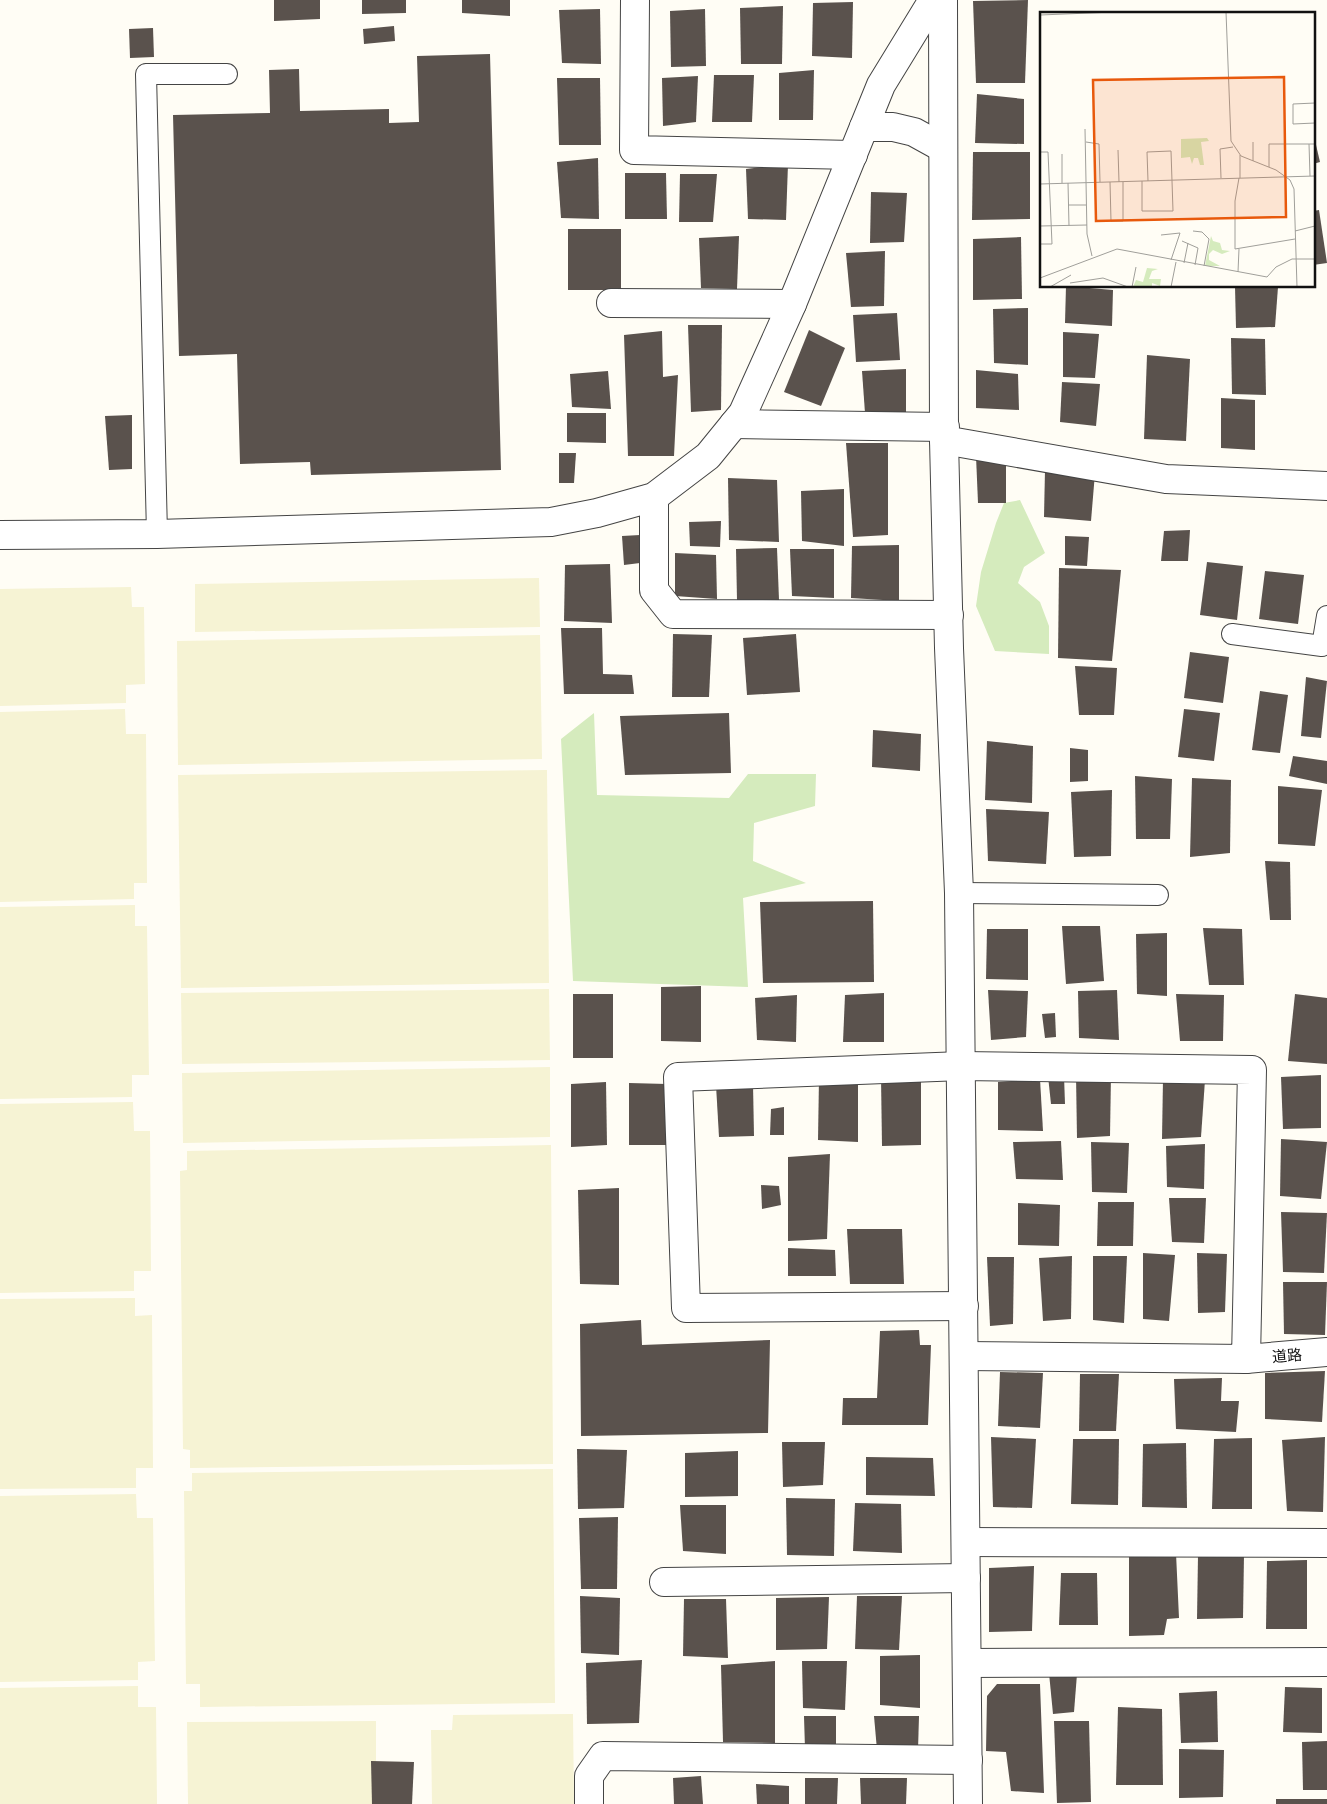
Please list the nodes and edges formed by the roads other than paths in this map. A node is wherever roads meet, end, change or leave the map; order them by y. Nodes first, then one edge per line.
1 (635, 0) edge
2 (933, 0) edge
3 (942, 0) edge
4 (227, 74) dead end
5 (864, 127) junction
6 (943, 148) junction
7 (853, 155) junction
8 (611, 303) dead end
9 (792, 304) junction
10 (734, 424) junction
11 (944, 433) junction
12 (1327, 486) edge
13 (654, 496) junction
14 (157, 534) junction
15 (0, 535) edge
16 (949, 615) junction
17 (1327, 616) edge
18 (1232, 634) dead end
19 (959, 893) junction
20 (1158, 895) dead end
21 (962, 1066) junction
22 (964, 1306) junction
23 (1327, 1352) edge
24 (964, 1356) junction
25 (1246, 1359) junction
26 (966, 1542) junction
27 (1327, 1543) edge
28 (966, 1578) junction
29 (664, 1582) dead end
30 (1327, 1662) edge
31 (967, 1663) junction
32 (968, 1760) junction
33 (589, 1804) edge
34 (968, 1804) edge

1 - 7 street
2 - 5 street
3 - 6 street
4 - 14 lane
5 - 6 street
5 - 7 street
6 - 11 street
7 - 9 street
8 - 9 street
9 - 10 street
10 - 11 street
10 - 13 street
11 - 12 street
11 - 16 street
13 - 14 street
13 - 16 street
14 - 15 street
16 - 19 street
17 - 18 lane
19 - 20 lane
19 - 21 street
21 - 22 street
21 - 22 street
21 - 25 street
22 - 24 street
23 - 25 street, 道路
24 - 25 street, 道路
24 - 26 street
26 - 27 street
26 - 28 street
28 - 29 street
28 - 31 street
30 - 31 street
31 - 32 street
32 - 33 street
32 - 34 street

